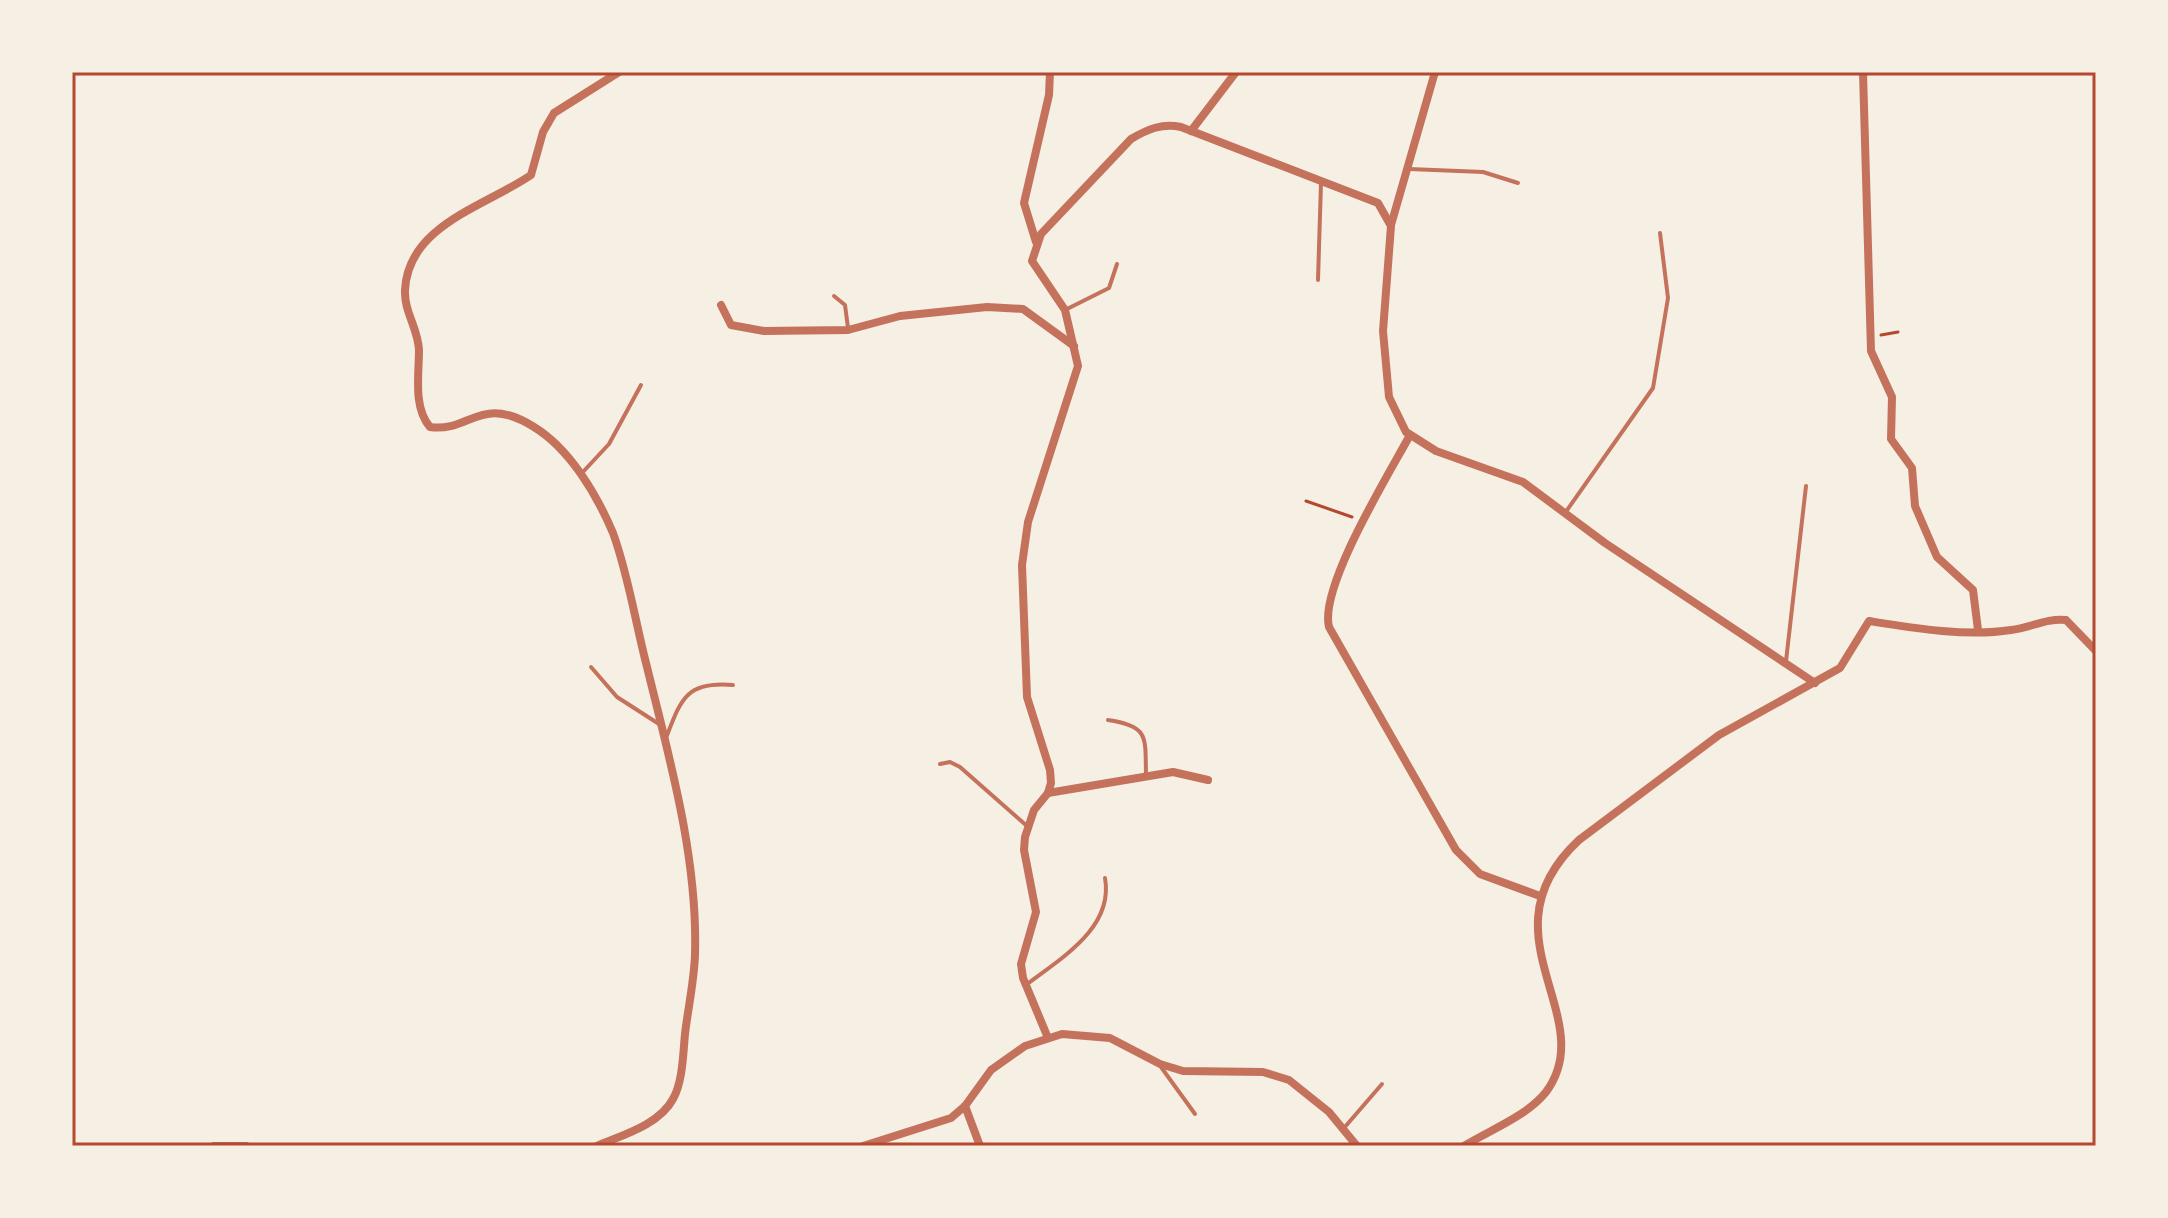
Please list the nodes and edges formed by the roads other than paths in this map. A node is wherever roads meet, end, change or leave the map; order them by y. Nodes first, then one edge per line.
1 (619, 72) edge
2 (1050, 72) edge
3 (1236, 72) edge
4 (1435, 72) edge
5 (1863, 72) edge
6 (1191, 131) junction
7 (1407, 169) junction
8 (1321, 179) junction
9 (1518, 183) dead end
10 (1391, 226) junction
11 (1660, 233) dead end
12 (1036, 242) junction
13 (1117, 264) dead end
14 (1318, 280) dead end
15 (834, 296) dead end
16 (721, 305) dead end
17 (1065, 310) junction
18 (848, 330) junction
19 (1075, 347) junction
20 (641, 385) dead end
21 (1410, 435) junction
22 (580, 474) junction
23 (1806, 486) dead end
24 (1565, 513) junction
25 (1978, 630) junction
26 (2096, 651) edge
27 (1786, 661) junction
28 (591, 667) dead end
29 (1815, 683) junction
30 (733, 685) dead end
31 (1108, 720) dead end
32 (661, 725) junction
33 (665, 739) junction
34 (940, 764) dead end
35 (1146, 775) junction
36 (1208, 780) dead end
37 (1048, 793) junction
38 (1027, 826) junction
39 (1105, 878) dead end
40 (1540, 896) junction
41 (1026, 985) junction
42 (1048, 1038) junction
43 (1160, 1064) junction
44 (1382, 1084) dead end
45 (965, 1106) junction
46 (1195, 1114) dead end
47 (1343, 1129) junction
48 (214, 1146) edge
49 (246, 1146) edge
50 (597, 1146) edge
51 (863, 1146) edge
52 (980, 1146) edge
53 (1357, 1146) edge
54 (1464, 1146) edge

1 - 22 street
2 - 12 street
3 - 6 street
4 - 7 street
5 - 25 street
6 - 8 street
6 - 12 street
7 - 9 lane
7 - 10 street
8 - 10 street
8 - 14 lane
10 - 21 street
11 - 24 lane
12 - 17 street
13 - 17 lane
15 - 18 lane
16 - 18 street
17 - 19 street
18 - 19 street
19 - 37 street
20 - 22 lane
21 - 24 street
21 - 40 street
22 - 32 street
23 - 27 lane
24 - 27 street
25 - 26 street
25 - 29 street
27 - 29 street
28 - 32 lane
29 - 40 street
30 - 33 lane
31 - 35 lane
32 - 33 street
33 - 50 street
34 - 38 lane
35 - 36 street
35 - 37 street
37 - 38 street
38 - 41 street
39 - 41 lane
40 - 54 street
41 - 42 street
42 - 43 street
42 - 45 street
43 - 46 lane
43 - 47 street
44 - 47 lane
45 - 51 street
45 - 52 street
47 - 53 street
48 - 49 street

